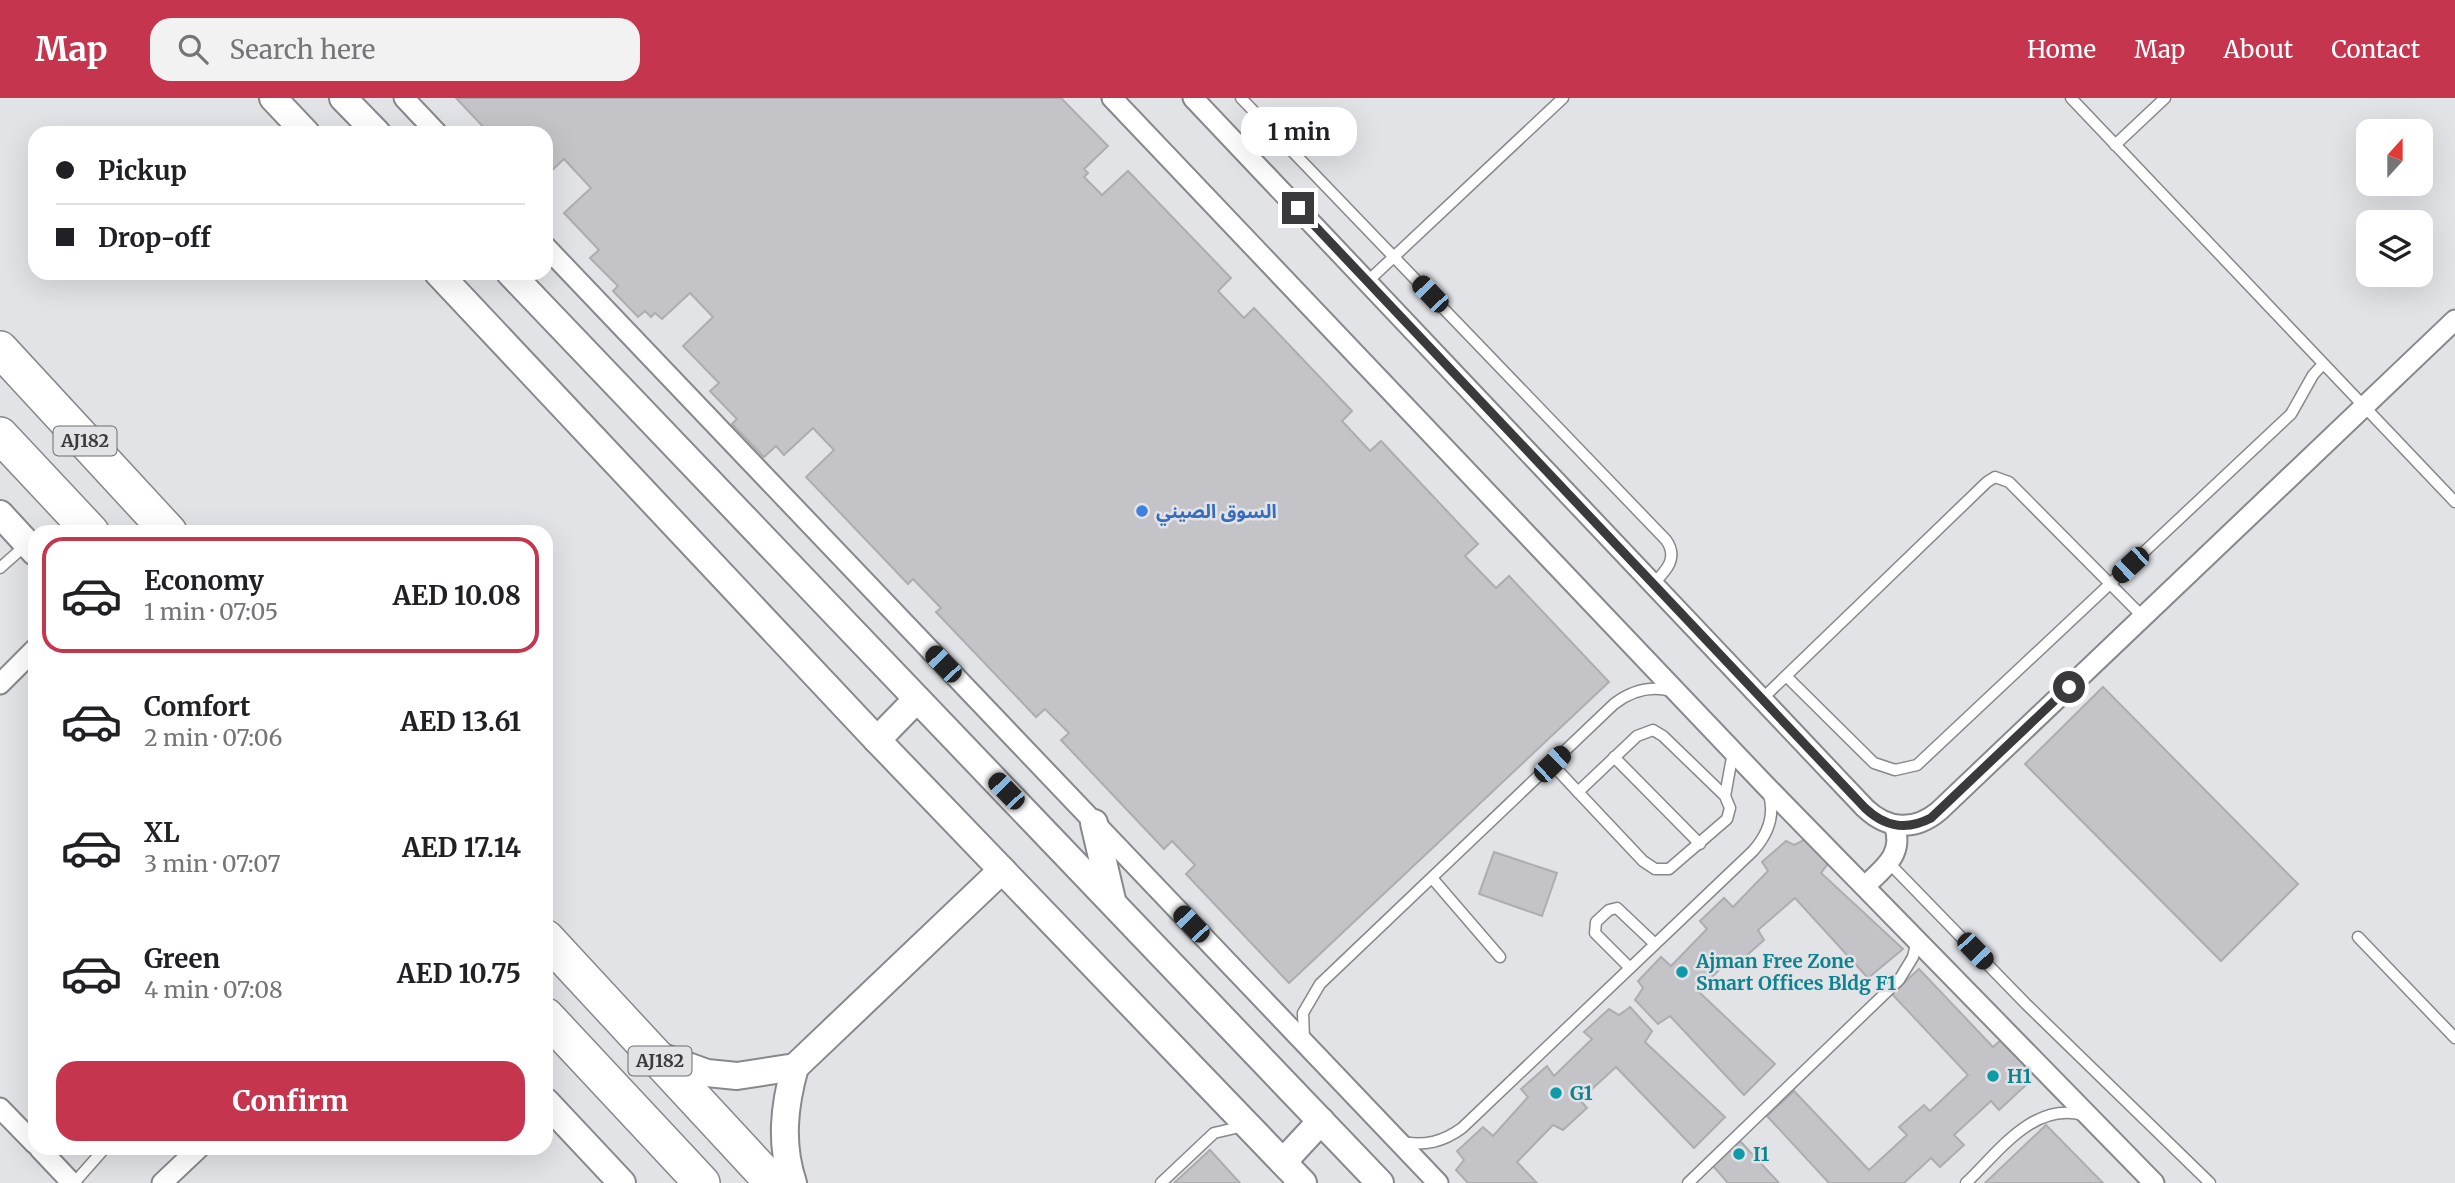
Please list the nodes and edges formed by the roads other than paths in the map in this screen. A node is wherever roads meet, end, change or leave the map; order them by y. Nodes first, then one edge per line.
1 (273, 98) edge
2 (343, 98) edge
3 (404, 98) edge
4 (1112, 98) edge
5 (1194, 98) edge
6 (1241, 98) edge
7 (1563, 98) edge
8 (2071, 98) edge
9 (2165, 98) edge
10 (299, 126) edge
11 (370, 126) edge
12 (430, 126) edge
13 (2115, 145) junction
14 (553, 254) edge
15 (1394, 257) junction
16 (445, 280) edge
17 (517, 280) edge
18 (1367, 282) junction
19 (2455, 320) edge
20 (0, 349) edge
21 (2323, 364) junction
22 (2364, 408) junction
23 (0, 435) edge
24 (2455, 502) edge
25 (0, 514) edge
26 (84, 525) edge
27 (163, 525) edge
28 (28, 544) edge
29 (28, 549) edge
30 (0, 568) edge
31 (1653, 584) junction
32 (2110, 584) junction
33 (2143, 617) junction
34 (28, 656) edge
35 (1786, 676) junction
36 (0, 684) edge
37 (1677, 692) junction
38 (917, 699) junction
39 (1762, 699) junction
40 (877, 740) junction
41 (1734, 752) junction
42 (1614, 757) junction
43 (1552, 764) junction
44 (1765, 785) junction
45 (1578, 792) junction
46 (1726, 796) junction
47 (1094, 823) junction
48 (1895, 825) junction
49 (1700, 844) junction
50 (1889, 863) junction
51 (1002, 870) junction
52 (1432, 878) junction
53 (1865, 886) junction
54 (1112, 902) junction
55 (2358, 937) dead end
56 (1917, 940) junction
57 (1655, 944) junction
58 (553, 946) edge
59 (1500, 957) dead end
60 (1630, 968) junction
61 (553, 1023) edge
62 (2455, 1038) edge
63 (1306, 1045) junction
64 (652, 1052) junction
65 (795, 1067) junction
66 (0, 1108) edge
67 (553, 1110) edge
68 (2092, 1118) junction
69 (1321, 1121) junction
70 (1248, 1126) junction
71 (28, 1137) edge
72 (1400, 1142) junction
73 (46, 1155) edge
74 (99, 1155) edge
75 (192, 1155) edge
76 (1283, 1162) junction
77 (619, 1181) edge
78 (73, 1183) edge
79 (162, 1183) edge
80 (702, 1183) edge
81 (773, 1183) edge
82 (793, 1183) edge
83 (1161, 1183) edge
84 (1303, 1183) edge
85 (1380, 1183) edge
86 (1438, 1183) edge
87 (1688, 1183) edge
88 (1966, 1183) edge
89 (2154, 1183) edge
90 (2210, 1183) edge

1 - 10 street
2 - 11 street
3 - 12 street
4 - 37 street
5 - 18 street
6 - 15 lane
7 - 15 lane
8 - 13 lane
9 - 13 lane
13 - 21 lane
14 - 47 street
15 - 18 lane
15 - 31 lane
16 - 40 street
17 - 38 street
18 - 31 street
19 - 22 street
20 - 27 highway, AJ182
21 - 22 lane
21 - 32 lane
22 - 24 lane
22 - 33 street
23 - 26 highway, AJ182
25 - 28 street
29 - 30 lane
31 - 39 street
32 - 33 lane
32 - 35 lane
32 - 35 lane
33 - 48 street
34 - 36 street
35 - 39 lane
37 - 41 street
37 - 43 lane
38 - 40 street
38 - 54 street
39 - 48 street
40 - 51 street
41 - 44 street
41 - 46 lane
42 - 45 lane
42 - 46 lane
42 - 49 lane
43 - 45 lane
43 - 52 lane
44 - 53 street
44 - 57 lane
45 - 49 lane
46 - 49 lane
47 - 54 street
47 - 63 street
48 - 50 street
50 - 53 street
50 - 90 lane
51 - 65 street
51 - 70 street
52 - 59 lane
52 - 63 lane
53 - 56 street
54 - 69 street
55 - 62 lane
56 - 68 street
56 - 87 lane
57 - 60 lane
57 - 60 lane
58 - 64 highway, AJ182
60 - 72 lane
61 - 80 highway, AJ182
63 - 72 street
64 - 65 street
64 - 81 highway, AJ182
65 - 82 street
66 - 71 street
67 - 77 street
68 - 88 lane
68 - 89 street
69 - 76 street
69 - 85 street
70 - 76 street
70 - 83 lane
72 - 86 street
73 - 78 street
74 - 78 lane
75 - 79 street
76 - 84 street

